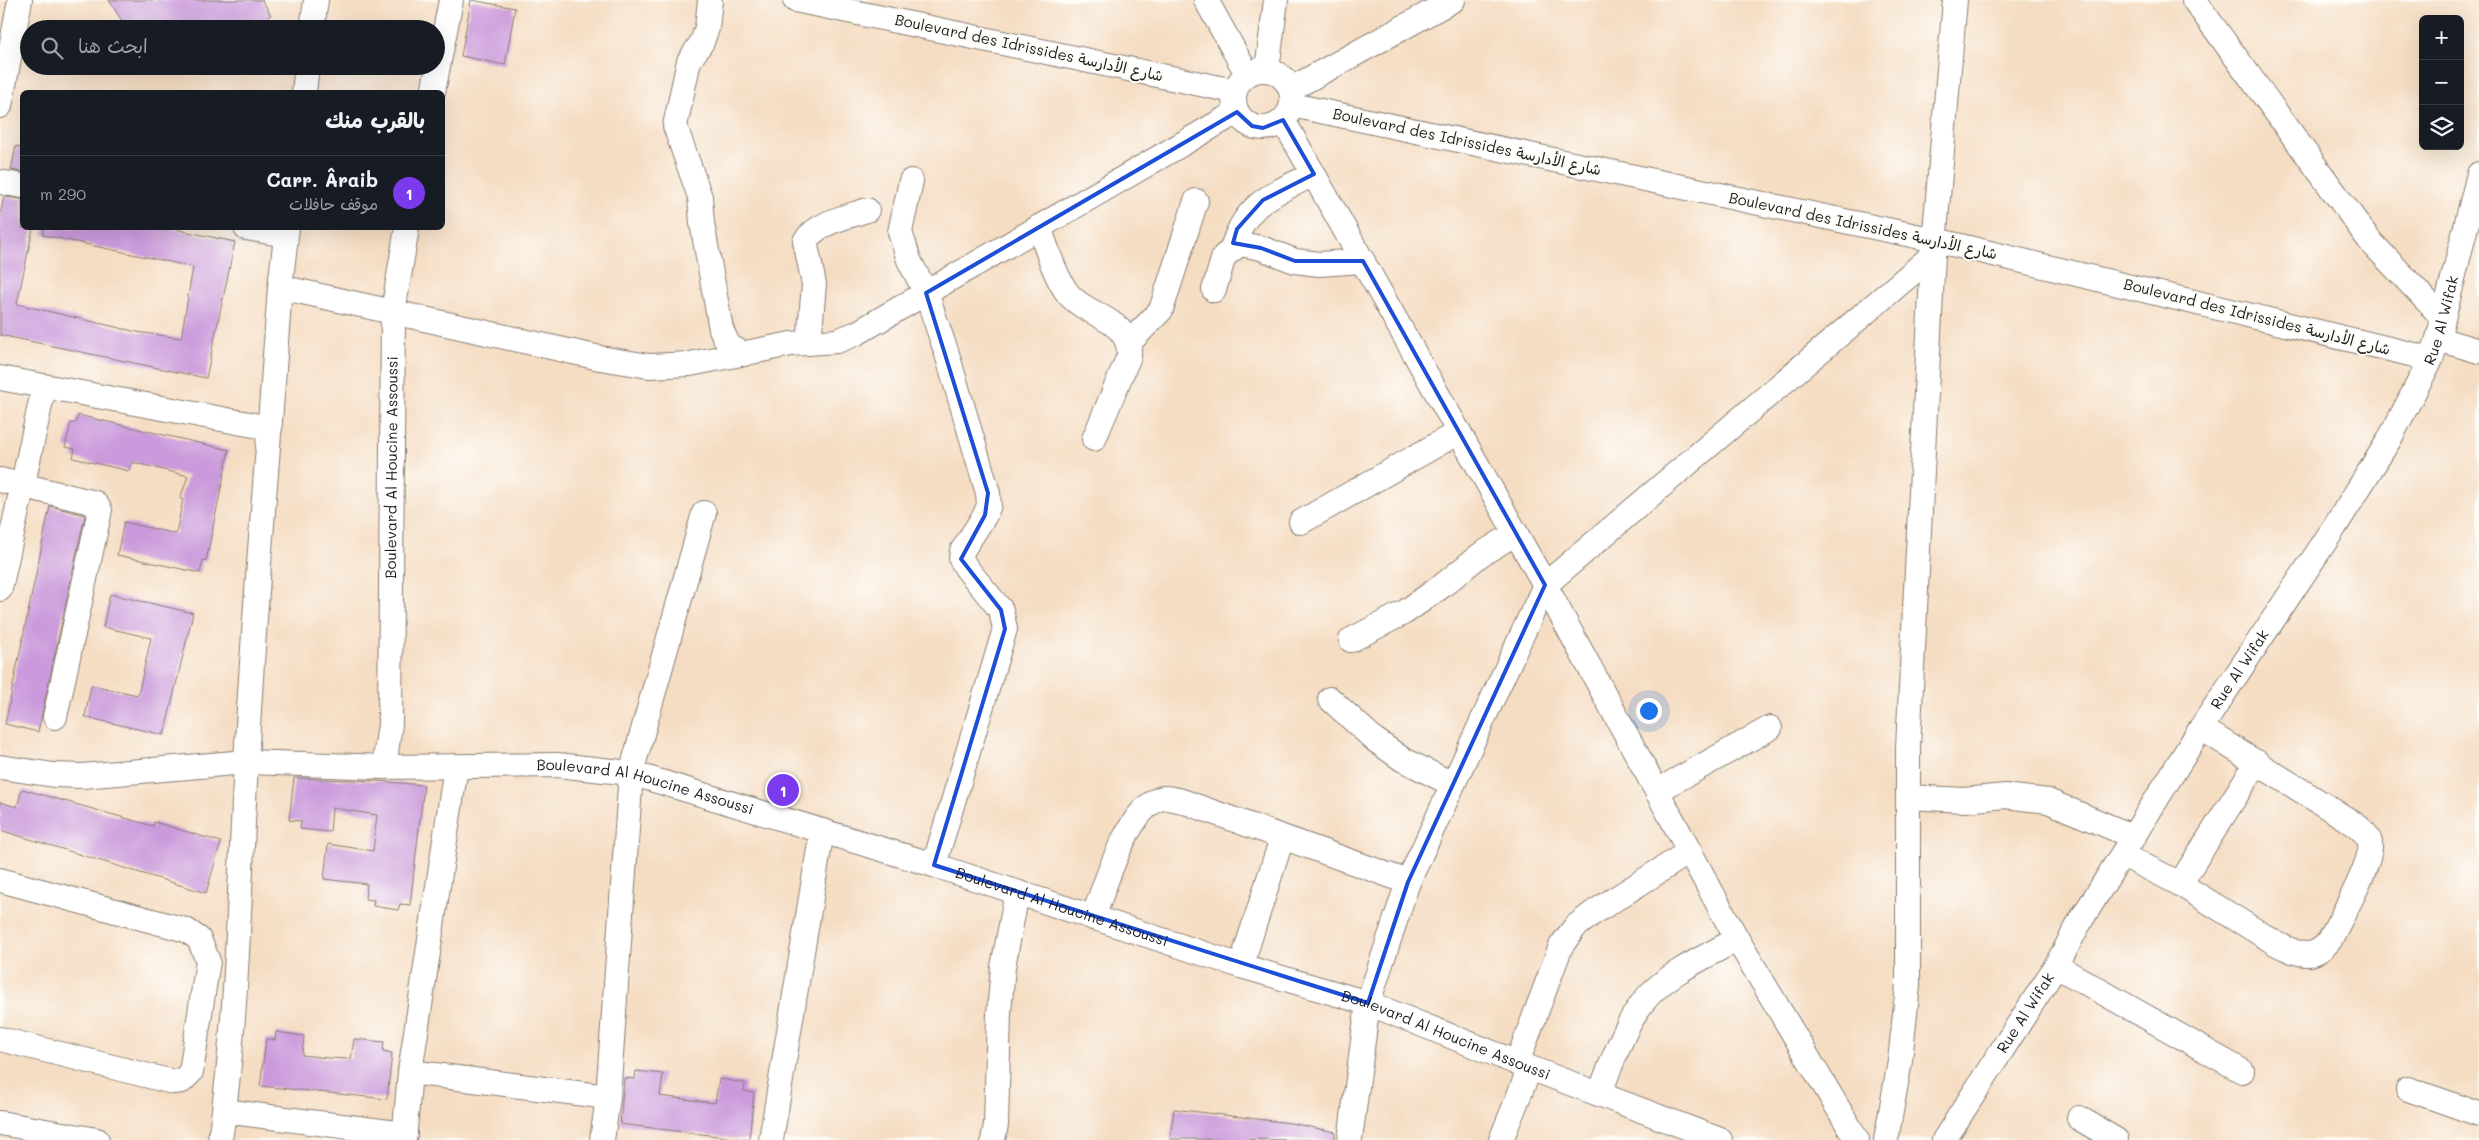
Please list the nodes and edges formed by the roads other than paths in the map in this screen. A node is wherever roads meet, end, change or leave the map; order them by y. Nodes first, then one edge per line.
1 (20, 0) edge
2 (316, 0) edge
3 (451, 0) edge
4 (710, 0) edge
5 (795, 0) edge
6 (1206, 0) edge
7 (1276, 0) edge
8 (1453, 0) edge
9 (1955, 0) edge
10 (2194, 0) edge
11 (313, 20) edge
12 (8, 23) edge
13 (445, 31) edge
14 (306, 75) edge
15 (436, 75) edge
16 (1246, 87) junction
17 (304, 90) edge
18 (433, 90) edge
19 (1288, 105) junction
20 (0, 106) edge
21 (1314, 174) junction
22 (2479, 174) edge
23 (0, 182) edge
24 (912, 182) dead end
25 (20, 186) edge
26 (1196, 201) dead end
27 (867, 210) dead end
28 (1039, 227) junction
29 (273, 230) edge
30 (407, 230) edge
31 (286, 231) edge
32 (1934, 247) junction
33 (1232, 249) junction
34 (1363, 261) junction
35 (280, 287) junction
36 (1214, 290) dead end
37 (926, 293) junction
38 (393, 312) junction
39 (2437, 338) junction
40 (809, 343) junction
41 (1129, 343) junction
42 (2479, 351) edge
43 (744, 354) junction
44 (0, 378) edge
45 (44, 387) junction
46 (270, 428) junction
47 (1459, 432) junction
48 (1094, 439) dead end
49 (11, 482) edge
50 (704, 513) dead end
51 (1301, 522) dead end
52 (1516, 533) junction
53 (1545, 585) junction
54 (0, 589) edge
55 (1351, 640) dead end
56 (1330, 698) dead end
57 (55, 717) dead end
58 (1770, 728) dead end
59 (2201, 728) junction
60 (246, 762) junction
61 (2257, 762) junction
62 (0, 767) edge
63 (384, 767) junction
64 (456, 767) junction
65 (631, 773) junction
66 (1452, 784) junction
67 (1657, 791) junction
68 (1908, 797) junction
69 (822, 831) junction
70 (1282, 838) junction
71 (2128, 846) junction
72 (1689, 852) junction
73 (934, 865) junction
74 (0, 880) edge
75 (1408, 882) junction
76 (2180, 884) junction
77 (1017, 893) junction
78 (1093, 918) junction
79 (1737, 939) junction
80 (1240, 966) junction
81 (2056, 966) junction
82 (1368, 1003) junction
83 (0, 1039) edge
84 (1523, 1066) junction
85 (2242, 1071) dead end
86 (410, 1072) junction
87 (2408, 1089) dead end
88 (1599, 1094) junction
89 (608, 1097) junction
90 (224, 1111) junction
91 (2479, 1114) edge
92 (2079, 1118) dead end
93 (0, 1123) edge
94 (404, 1137) edge
95 (97, 1140) edge
96 (220, 1140) edge
97 (602, 1140) edge
98 (771, 1140) edge
99 (993, 1140) edge
100 (1350, 1140) edge
101 (1501, 1140) edge
102 (1720, 1140) edge
103 (1857, 1140) edge
104 (1886, 1140) edge
105 (1944, 1140) edge
106 (2116, 1140) edge

1 - 12 street
2 - 11 street
3 - 13 street
4 - 43 street
5 - 16 street, Boulevard des Idrissides شارع الأدارسة
6 - 16 street
7 - 16 street
8 - 19 street
9 - 32 street
10 - 39 street
12 - 20 street
14 - 17 street
15 - 18 street
16 - 19 street
16 - 19 street
16 - 28 street
19 - 21 street
19 - 32 street, Boulevard des Idrissides شارع الأدارسة
21 - 33 street
21 - 34 street
22 - 39 street, Rue Al Wifak
23 - 25 street
24 - 37 street
26 - 41 street
27 - 40 street
28 - 37 street
28 - 41 street
29 - 31 street
30 - 38 street, Boulevard Al Houcine Assoussi
31 - 35 street
32 - 39 street, Boulevard des Idrissides شارع الأدارسة
32 - 53 street
32 - 68 street
33 - 34 street
33 - 36 street
34 - 47 street
35 - 38 street
35 - 46 street
37 - 40 street
37 - 73 street
38 - 43 street
38 - 63 street, Boulevard Al Houcine Assoussi
39 - 42 street, Boulevard des Idrissides شارع الأدارسة
39 - 59 street, Rue Al Wifak
40 - 43 street
41 - 48 street
44 - 45 street
45 - 46 street
45 - 49 street
46 - 60 street
47 - 51 street
47 - 52 street
49 - 54 street
49 - 57 street
50 - 65 street
52 - 53 street
52 - 55 street
53 - 66 street
53 - 67 street
56 - 66 street
58 - 67 street
59 - 61 street
59 - 71 street, Rue Al Wifak
60 - 62 street, Boulevard Al Houcine Assoussi
60 - 63 street, Boulevard Al Houcine Assoussi
60 - 90 street
61 - 76 street
61 - 76 street
63 - 64 street, Boulevard Al Houcine Assoussi
64 - 65 street, Boulevard Al Houcine Assoussi
64 - 86 street
65 - 69 street, Boulevard Al Houcine Assoussi
65 - 89 street
66 - 75 street
67 - 72 street
68 - 71 street
68 - 104 street
69 - 73 street, Boulevard Al Houcine Assoussi
69 - 98 street
70 - 75 street
70 - 78 street
70 - 80 street
71 - 76 street
71 - 81 street, Rue Al Wifak
72 - 79 street
72 - 84 street
73 - 77 street, Boulevard Al Houcine Assoussi
74 - 83 street
75 - 82 street
77 - 78 street, Boulevard Al Houcine Assoussi
77 - 99 street
78 - 80 street, Boulevard Al Houcine Assoussi
79 - 88 street
79 - 103 street
80 - 82 street, Boulevard Al Houcine Assoussi
81 - 85 street
81 - 105 street, Rue Al Wifak
82 - 84 street, Boulevard Al Houcine Assoussi
82 - 100 street
84 - 88 street, Boulevard Al Houcine Assoussi
84 - 101 street
86 - 89 street
86 - 94 street
87 - 91 street
88 - 102 street, Boulevard Al Houcine Assoussi
89 - 97 street
90 - 94 street
90 - 96 street
92 - 106 street
93 - 95 street

